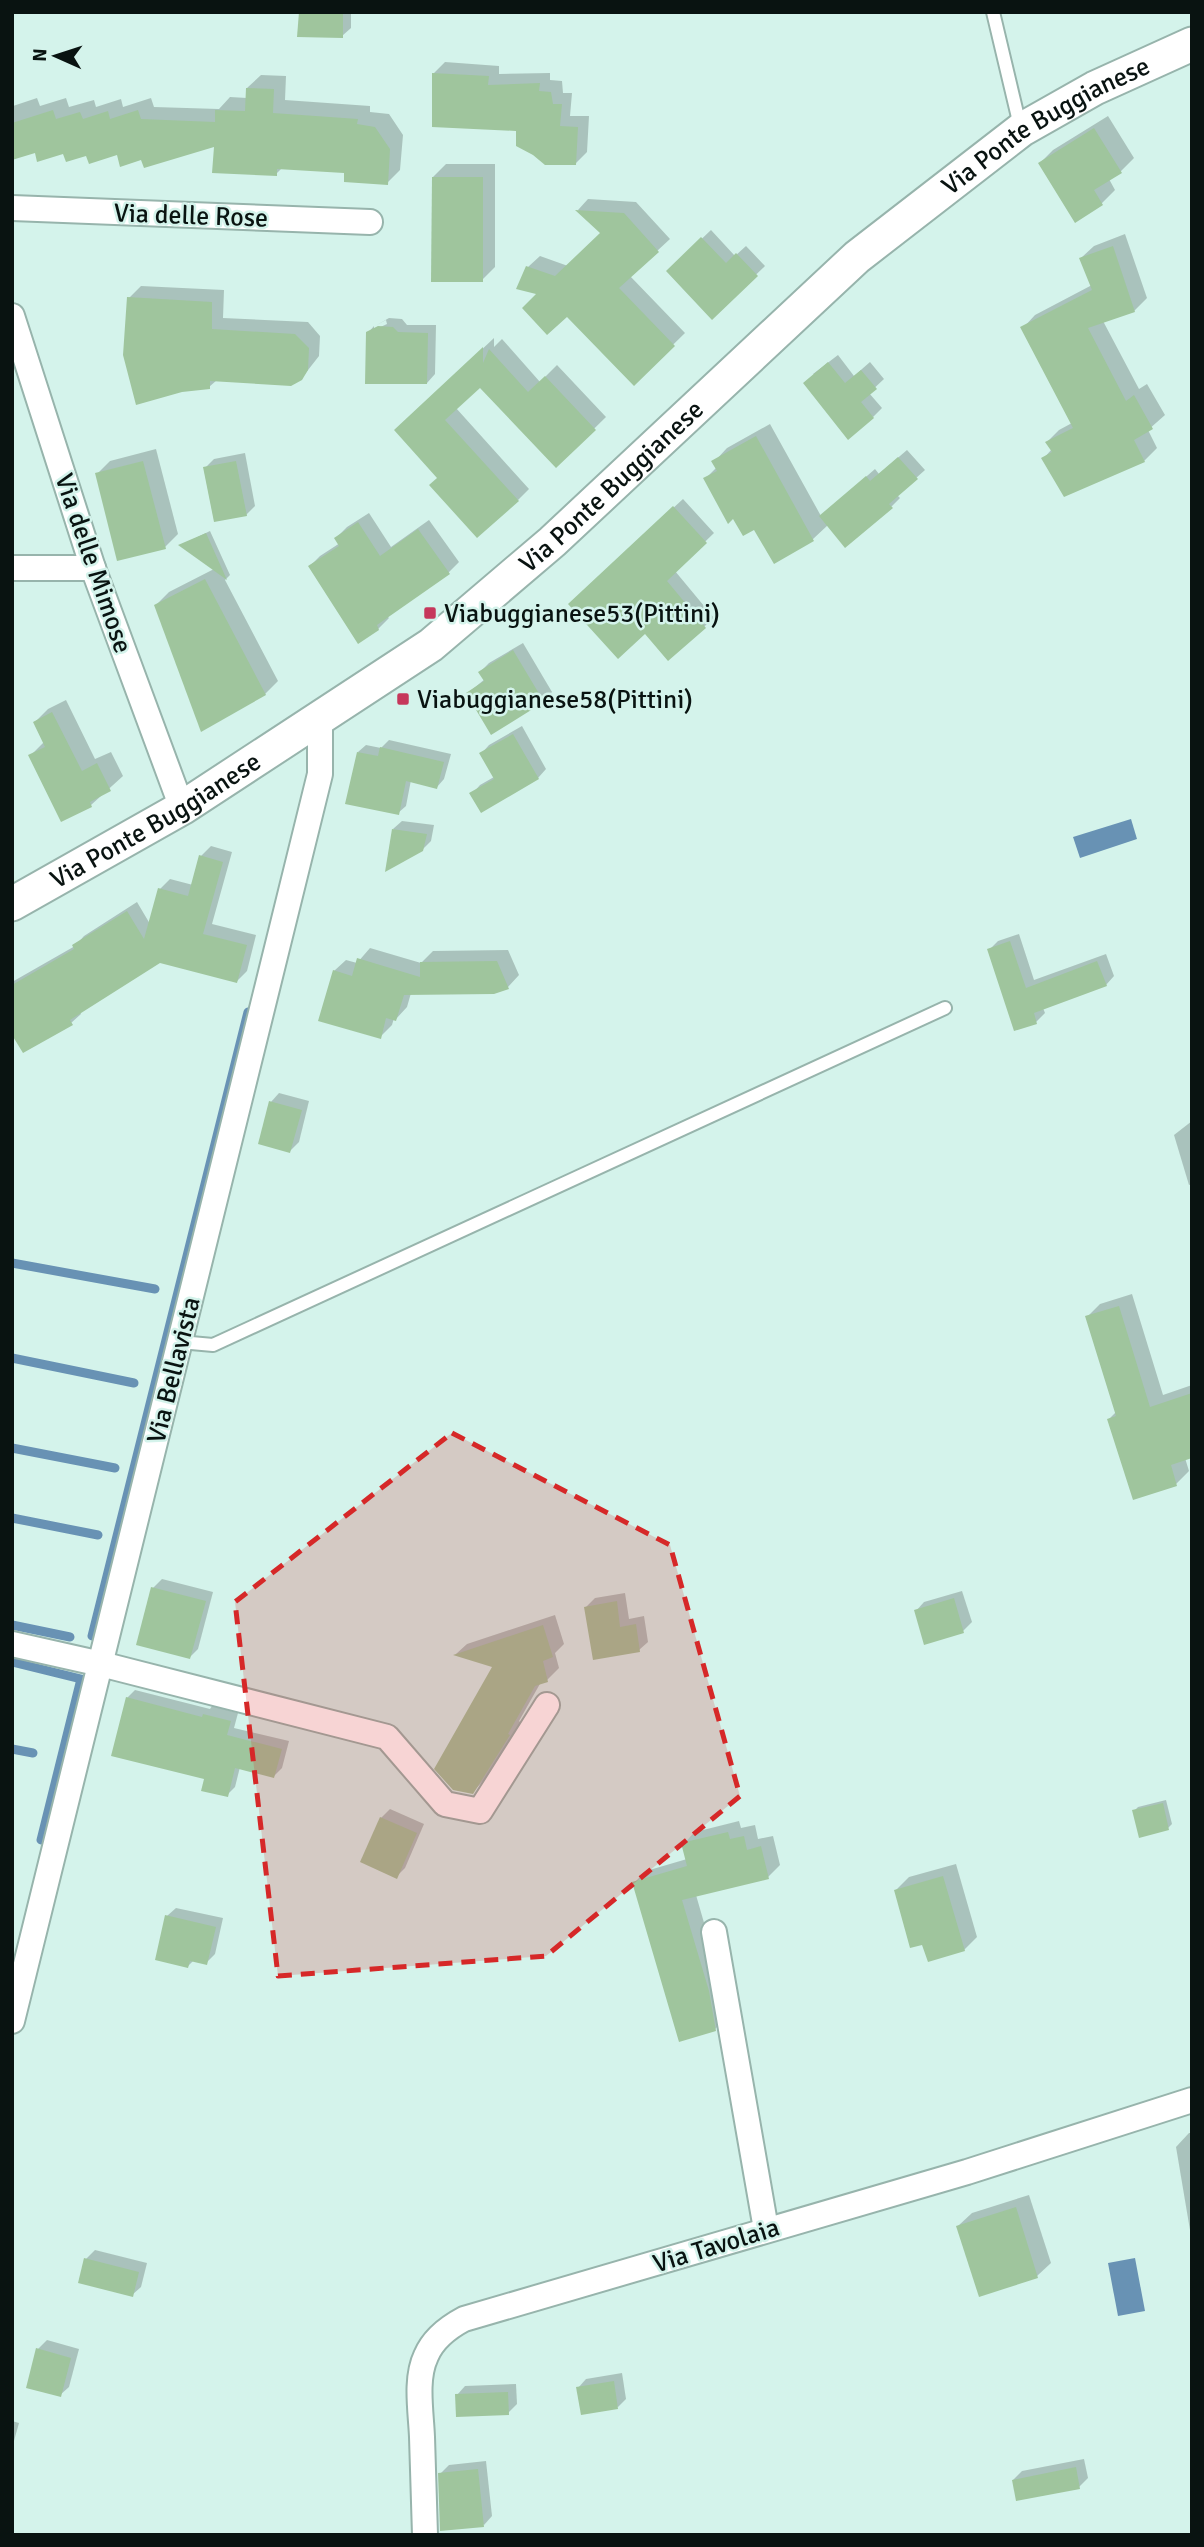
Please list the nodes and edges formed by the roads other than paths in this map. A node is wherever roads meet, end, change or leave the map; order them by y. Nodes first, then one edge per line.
1 (993, 12) edge
2 (1192, 44) edge
3 (1021, 130) junction
4 (12, 208) edge
5 (370, 222) dead end
6 (12, 316) edge
7 (12, 568) edge
8 (93, 568) junction
9 (320, 717) junction
10 (181, 808) junction
11 (12, 904) edge
12 (945, 1008) dead end
13 (180, 1342) junction
14 (12, 1644) edge
15 (101, 1664) junction
16 (547, 1705) dead end
17 (714, 1932) dead end
18 (12, 2021) edge
19 (1192, 2099) edge
20 (766, 2229) junction
21 (425, 2535) edge

1 - 3 lane
2 - 3 main road, Via Ponte Buggianese
3 - 9 main road, Via Ponte Buggianese
4 - 5 street, Via delle Rose
6 - 8 street, Via delle Mimose
7 - 8 street
8 - 10 street, Via delle Mimose
9 - 10 main road, Via Ponte Buggianese
9 - 13 street, Via Bellavista
10 - 11 main road, Via Ponte Buggianese
12 - 13 lane
13 - 15 street, Via Bellavista
14 - 15 street
15 - 16 street
15 - 18 street, Via Bellavista
17 - 20 street
19 - 20 street, Via Tavolaia
20 - 21 street, Via Tavolaia

